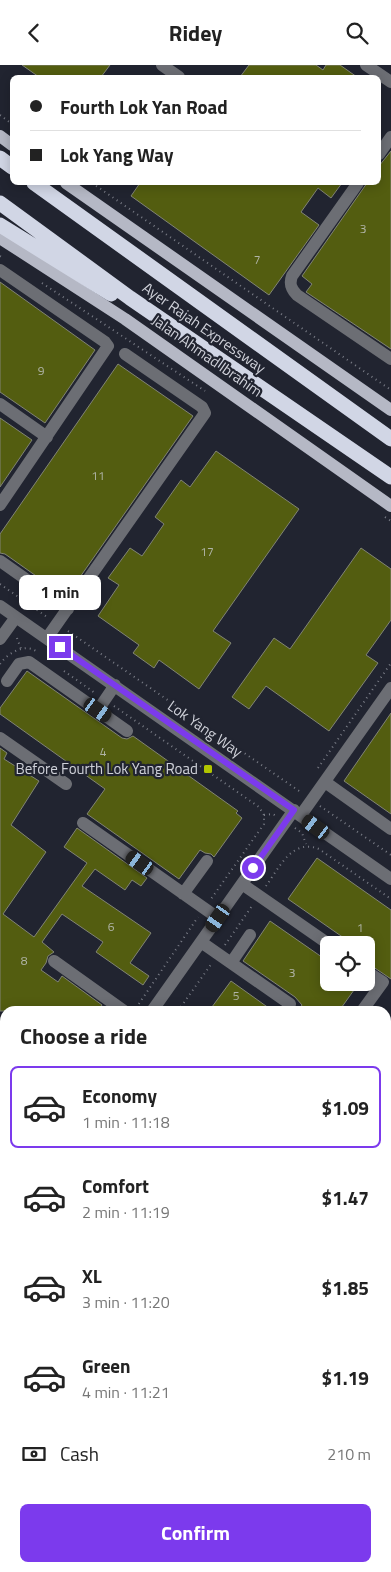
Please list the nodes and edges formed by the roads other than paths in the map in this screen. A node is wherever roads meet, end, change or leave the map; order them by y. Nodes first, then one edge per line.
1 (162, 65) edge
2 (366, 65) edge
3 (177, 75) edge
4 (381, 75) edge
5 (391, 137) edge
6 (381, 151) edge
7 (37, 185) edge
8 (69, 185) edge
9 (357, 185) edge
10 (0, 203) edge
11 (0, 225) edge
12 (0, 238) edge
13 (4, 265) edge
14 (130, 298) junction
15 (125, 354) dead end
16 (391, 359) edge
17 (0, 404) edge
18 (391, 410) edge
19 (47, 437) junction
20 (391, 439) edge
21 (391, 477) edge
22 (0, 505) edge
23 (387, 511) edge
24 (0, 561) edge
25 (0, 605) edge
26 (68, 609) junction
27 (16, 617) junction
28 (47, 638) junction
29 (0, 639) edge
30 (7, 681) dead end
31 (115, 685) junction
32 (391, 688) edge
33 (98, 710) junction
34 (128, 731) dead end
35 (0, 738) edge
36 (320, 777) junction
37 (66, 784) dead end
38 (297, 813) junction
39 (83, 823) dead end
40 (391, 829) edge
41 (207, 861) dead end
42 (391, 879) edge
43 (242, 884) junction
44 (183, 894) junction
45 (218, 918) junction
46 (250, 935) dead end
47 (320, 938) edge
48 (201, 942) junction
49 (54, 961) dead end
50 (231, 963) junction
51 (375, 977) edge
52 (290, 1004) dead end
53 (117, 1006) edge
54 (160, 1006) edge
55 (366, 1006) edge

1 - 3 street
2 - 4 street
5 - 6 street
7 - 20 highway, Ayer Rajah Expressway
8 - 18 main road
9 - 16 street
10 - 14 highway, Ayer Rajah Expressway
11 - 14 highway
12 - 23 main road, Jalan Ahmad Ibrahim
13 - 19 street
14 - 21 highway, Ayer Rajah Expressway
15 - 26 street
17 - 19 street
19 - 22 street
24 - 26 street
25 - 27 street, Lok Yang Way
26 - 28 street
27 - 28 street, Lok Yang Way
27 - 29 street
28 - 31 street, Lok Yang Way
30 - 33 street
31 - 33 street
31 - 38 street, Lok Yang Way
32 - 36 street
33 - 34 street
35 - 37 street
36 - 38 street
36 - 40 street
38 - 42 street, Lok Yang Way
38 - 43 street
39 - 44 street
41 - 44 street
43 - 45 street
43 - 47 street
44 - 45 street
45 - 48 street
46 - 50 street
48 - 50 street
48 - 54 street
49 - 53 street
50 - 52 street
51 - 55 street

